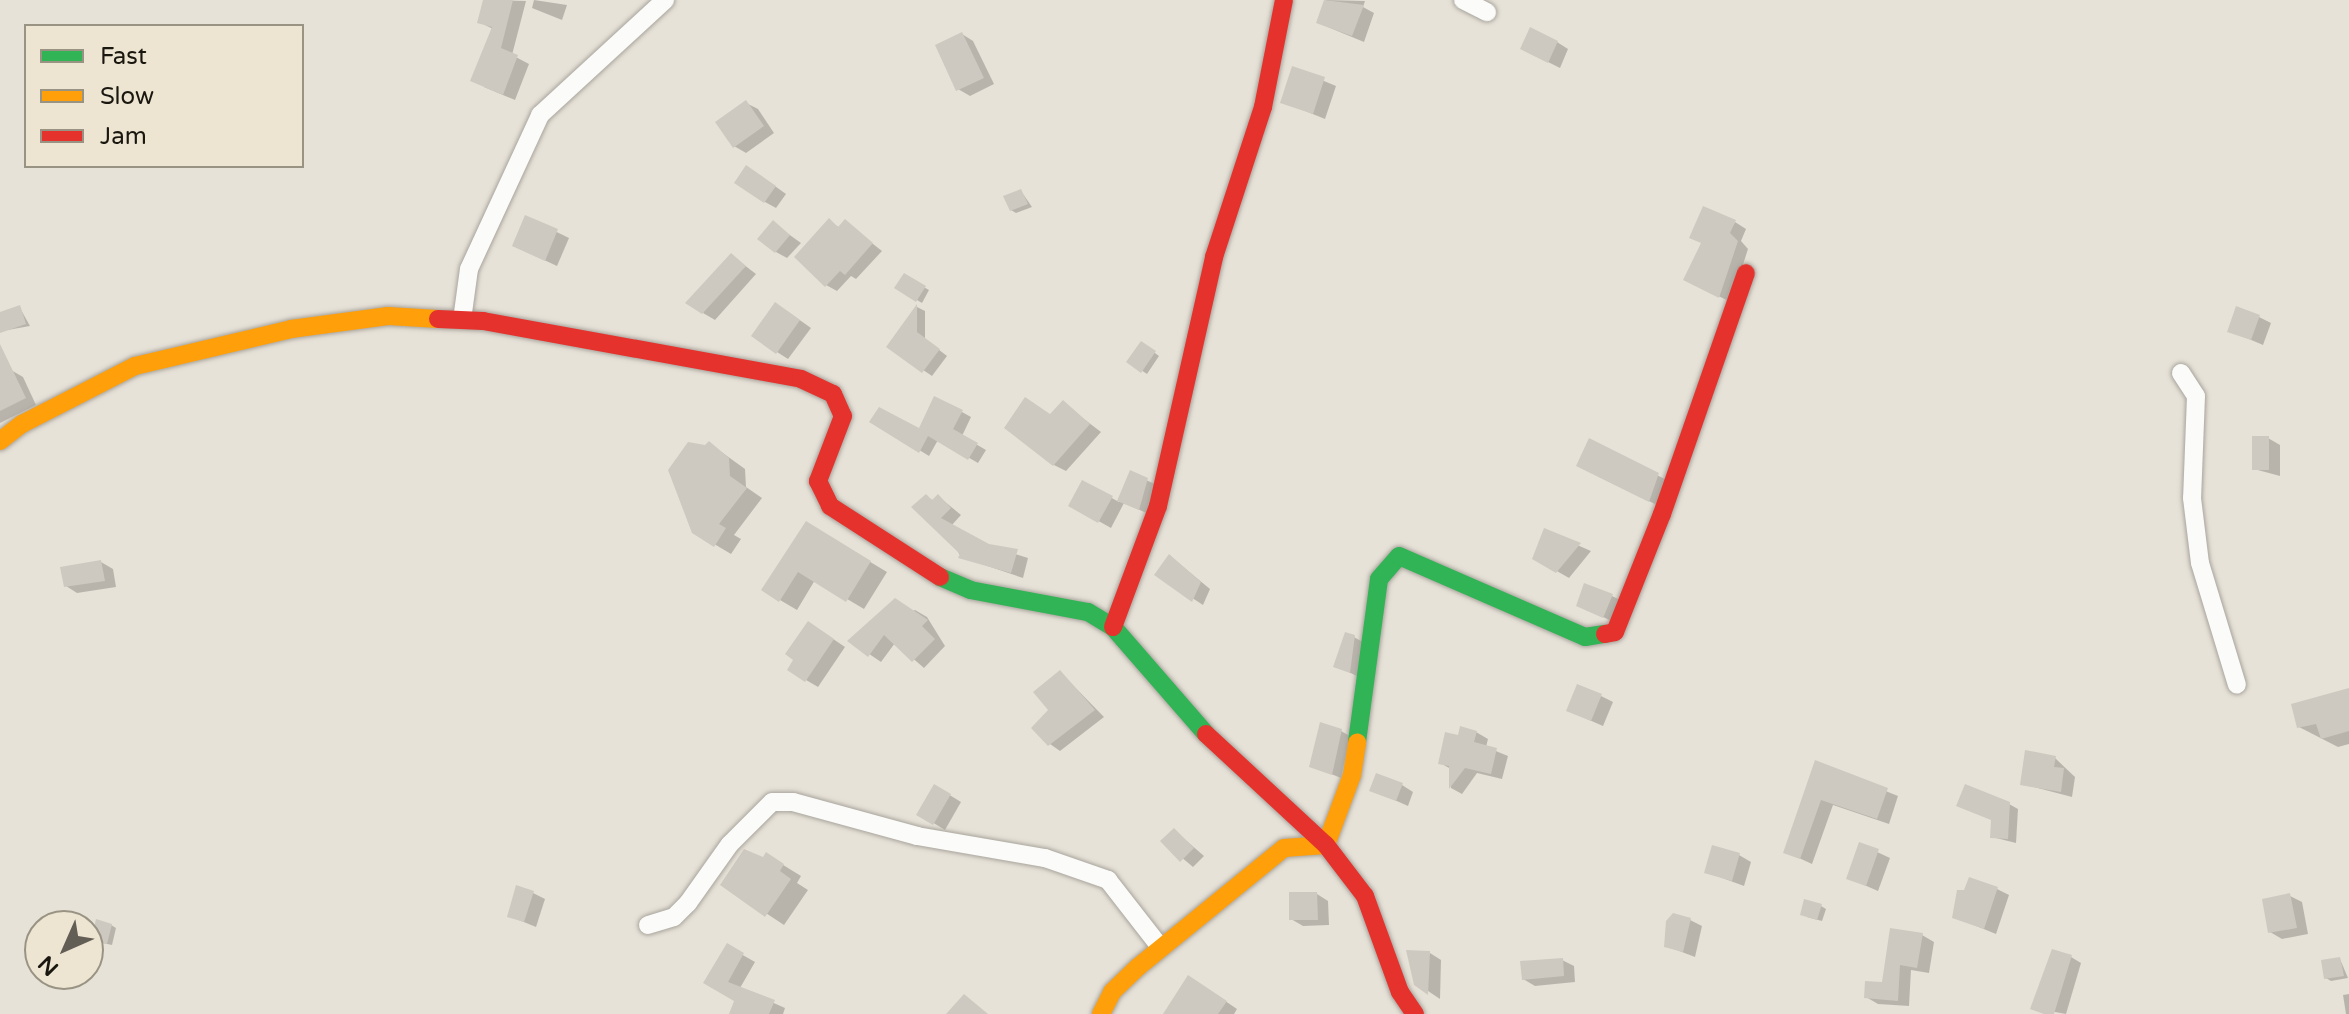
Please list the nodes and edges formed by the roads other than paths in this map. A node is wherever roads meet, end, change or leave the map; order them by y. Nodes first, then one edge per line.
1 (665, 0) edge
2 (1284, 0) edge
3 (1463, 0) edge
4 (1487, 12) dead end
5 (1746, 273) dead end
6 (462, 320) junction
7 (2181, 373) dead end
8 (0, 441) edge
9 (1113, 627) junction
10 (2237, 685) dead end
11 (1326, 845) junction
12 (648, 925) dead end
13 (1161, 948) junction
14 (1101, 1014) edge
15 (1415, 1014) edge

1 - 6 street
2 - 9 street
3 - 4 street
5 - 11 street
6 - 8 street
6 - 9 street
7 - 10 street
9 - 11 street
11 - 13 street
11 - 15 street
12 - 13 street
13 - 14 street

